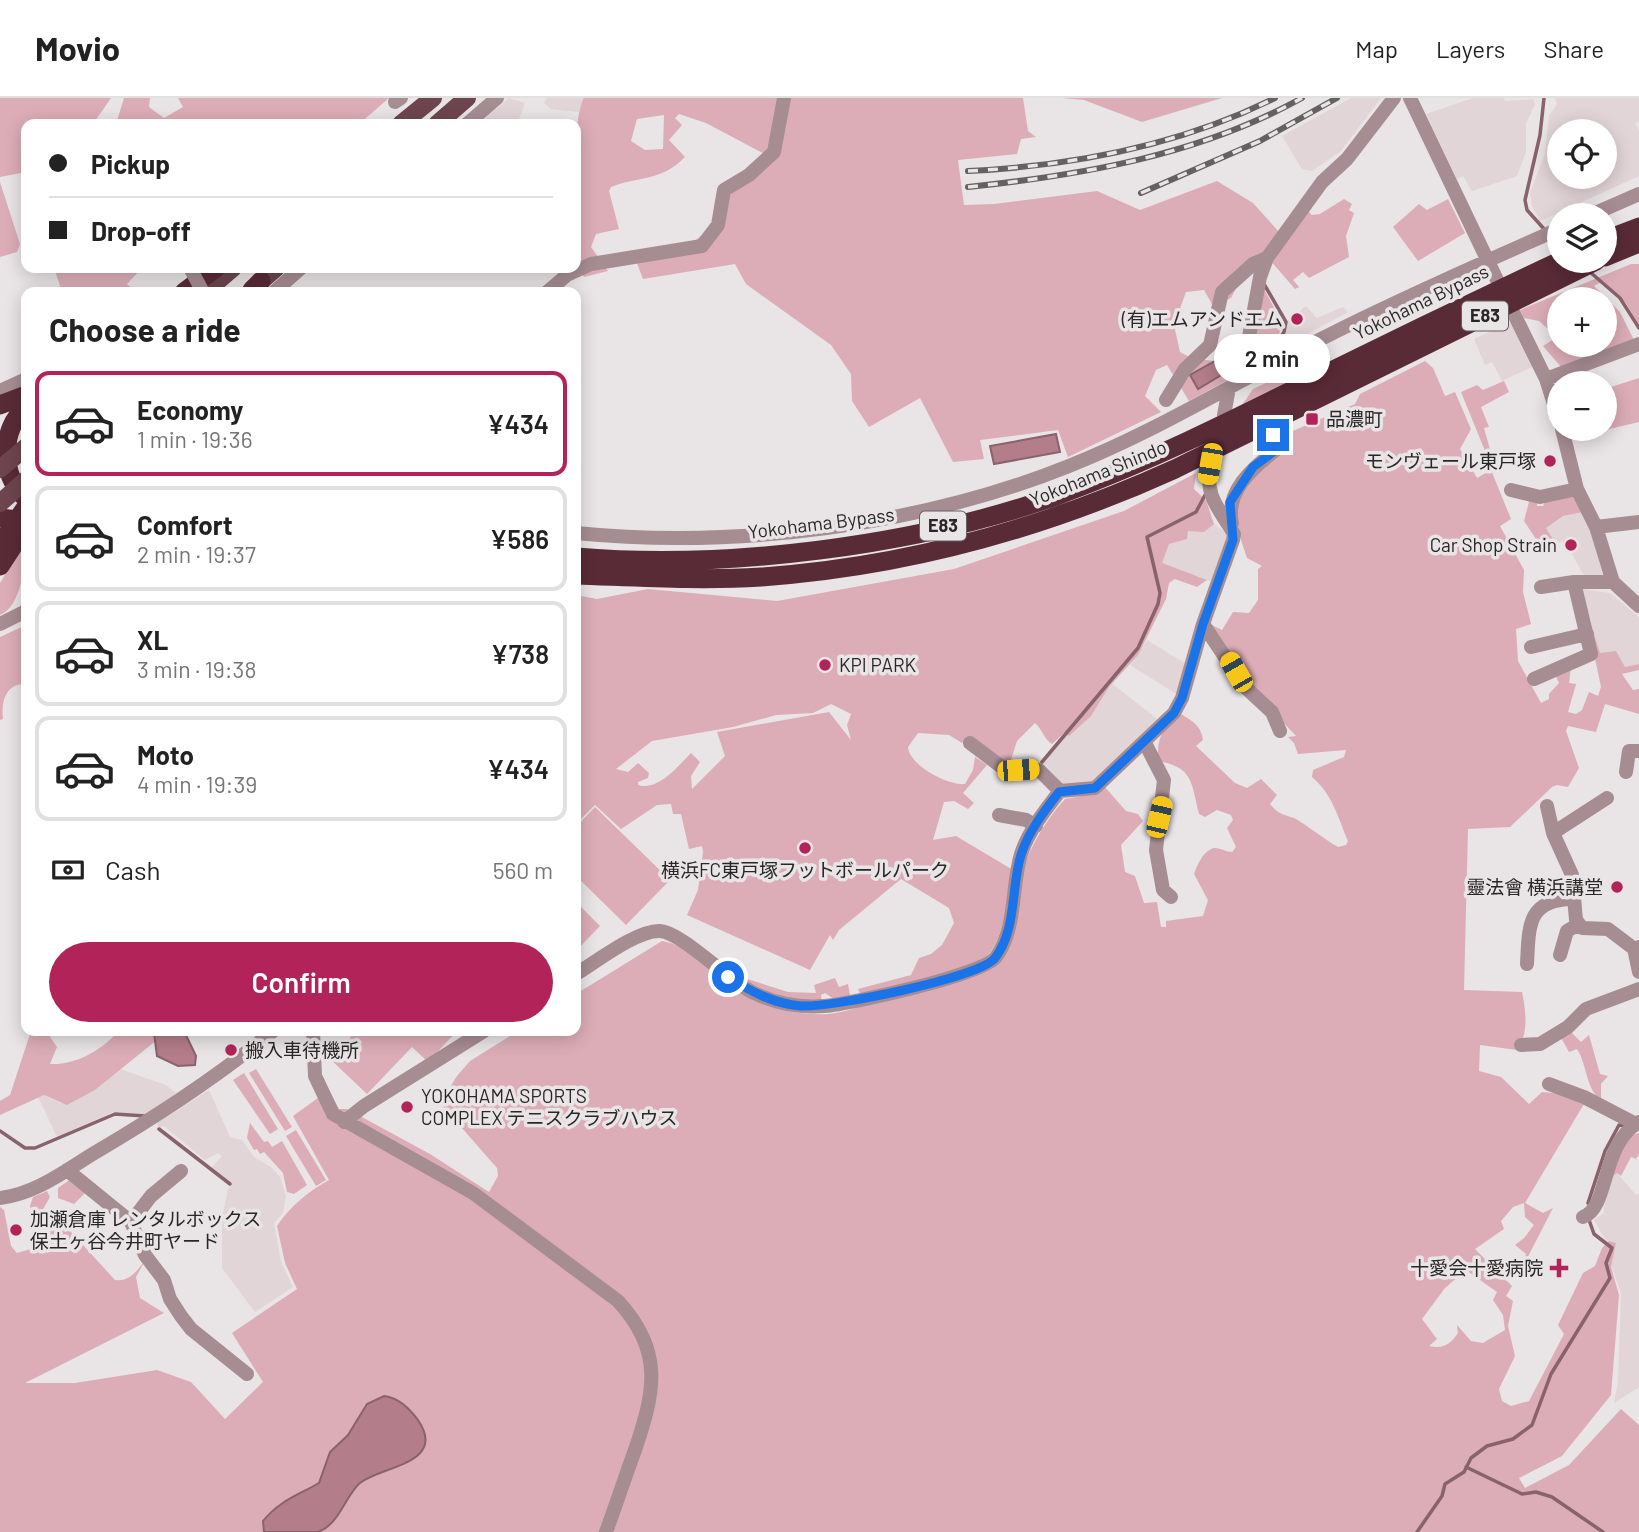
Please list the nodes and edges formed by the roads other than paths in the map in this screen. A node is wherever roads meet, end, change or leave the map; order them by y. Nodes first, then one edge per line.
1 (433, 98) edge
2 (467, 98) edge
3 (783, 98) edge
4 (1394, 98) edge
5 (1410, 98) edge
6 (495, 100) edge
7 (407, 119) edge
8 (443, 119) edge
9 (473, 119) edge
10 (1639, 194) edge
11 (1617, 204) edge
12 (1639, 228) edge
13 (1547, 234) edge
14 (1617, 236) edge
15 (1639, 243) edge
16 (1617, 252) edge
17 (1267, 258) junction
18 (1488, 261) junction
19 (1547, 267) edge
20 (581, 269) edge
21 (209, 273) edge
22 (227, 273) edge
23 (272, 273) edge
24 (292, 273) edge
25 (571, 273) edge
26 (1572, 273) edge
27 (1497, 280) dead end
28 (191, 287) edge
29 (210, 287) edge
30 (260, 287) edge
31 (262, 287) edge
32 (553, 287) edge
33 (1513, 312) dead end
34 (1639, 344) edge
35 (1248, 377) junction
36 (1546, 379) junction
37 (21, 381) edge
38 (1547, 382) edge
39 (1229, 388) junction
40 (0, 391) edge
41 (21, 397) edge
42 (1166, 400) dead end
43 (0, 405) edge
44 (21, 412) edge
45 (1224, 415) dead end
46 (1273, 435) dead end
47 (1565, 441) edge
48 (21, 451) edge
49 (1210, 464) dead end
50 (0, 469) edge
51 (21, 484) edge
52 (1577, 489) junction
53 (1511, 490) dead end
54 (21, 494) edge
55 (0, 503) edge
56 (21, 506) edge
57 (21, 517) edge
58 (0, 518) edge
59 (21, 520) edge
60 (1639, 522) edge
61 (1595, 527) junction
62 (21, 532) edge
63 (581, 533) edge
64 (1234, 534) junction
65 (581, 557) edge
66 (1, 558) edge
67 (581, 575) edge
68 (1574, 582) junction
69 (1614, 582) junction
70 (1541, 587) dead end
71 (1639, 606) edge
72 (21, 614) edge
73 (0, 624) edge
74 (1203, 624) junction
75 (1587, 634) junction
76 (1531, 647) dead end
77 (1534, 679) dead end
78 (1280, 731) dead end
79 (970, 743) dead end
80 (1145, 743) junction
81 (1639, 751) edge
82 (1626, 772) dead end
83 (1059, 792) junction
84 (1607, 798) dead end
85 (1547, 806) dead end
86 (999, 816) dead end
87 (1035, 826) junction
88 (1553, 833) junction
89 (1171, 897) dead end
90 (1572, 899) junction
91 (1579, 924) junction
92 (1638, 949) edge
93 (1560, 954) dead end
94 (1527, 964) dead end
95 (581, 971) edge
96 (1639, 972) edge
97 (1639, 989) edge
98 (267, 1036) edge
99 (313, 1036) edge
100 (476, 1036) edge
101 (1521, 1045) dead end
102 (1549, 1084) dead end
103 (344, 1122) junction
104 (1633, 1126) edge
105 (67, 1170) junction
106 (181, 1171) dead end
107 (0, 1198) edge
108 (1586, 1216) dead end
109 (131, 1222) junction
110 (247, 1374) dead end
111 (606, 1532) edge

1 - 7 main road
2 - 8 main road
3 - 20 street
4 - 17 street
5 - 18 street
6 - 9 street
10 - 11 street
12 - 14 highway
13 - 18 street
15 - 16 highway
17 - 35 street
17 - 42 street
18 - 27 street
18 - 35 street
19 - 65 highway, Yokohama Bypass / E83
21 - 28 highway
22 - 29 main road
23 - 30 main road
24 - 31 street
25 - 32 street
26 - 67 highway, Yokohama Shindo / E83
33 - 36 street
34 - 36 street
35 - 39 street
36 - 38 street
37 - 40 street
39 - 45 street
39 - 63 street
41 - 43 highway
44 - 54 highway
46 - 64 street
47 - 52 street
48 - 50 main road, bridge
49 - 64 street
51 - 55 main road, bridge
52 - 53 street
52 - 61 street
55 - 56 highway
57 - 66 highway, bridge
58 - 59 highway
60 - 61 street
61 - 69 street
62 - 66 highway
64 - 74 street
68 - 69 street
68 - 70 street
68 - 75 street
69 - 71 street
72 - 73 street
74 - 78 street
74 - 80 street
75 - 76 street
75 - 77 street
79 - 83 street
80 - 83 street
80 - 89 street
81 - 82 street
83 - 87 street
84 - 88 street
85 - 88 street
86 - 87 street
87 - 95 street
88 - 90 street
90 - 91 street
90 - 94 street
91 - 92 street
91 - 93 street
92 - 96 street
97 - 101 street
98 - 105 street
99 - 103 street
100 - 103 street
102 - 104 street
103 - 111 street
104 - 108 street
105 - 107 street
105 - 109 street
106 - 109 street
109 - 110 street

